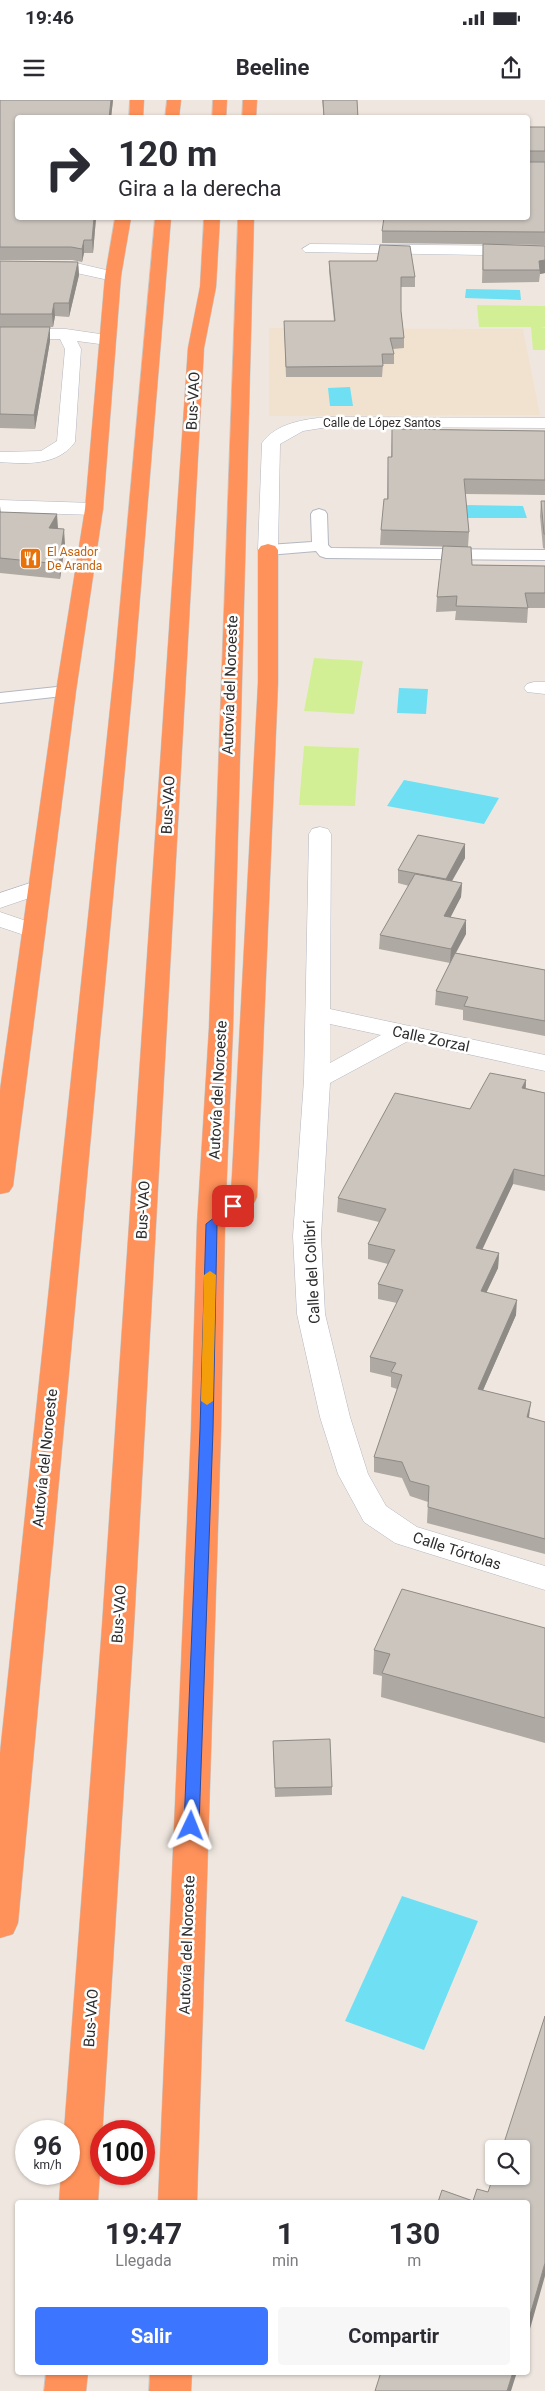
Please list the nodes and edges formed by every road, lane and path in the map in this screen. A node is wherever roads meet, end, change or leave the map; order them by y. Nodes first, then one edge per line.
1 (137, 100) edge
2 (220, 100) edge
3 (250, 100) edge
4 (136, 115) edge
5 (219, 115) edge
6 (249, 115) edge
7 (123, 220) edge
8 (163, 220) edge
9 (196, 220) edge
10 (212, 220) edge
11 (246, 220) edge
12 (310, 249) dead end
13 (545, 252) edge
14 (117, 255) junction
15 (0, 267) edge
16 (72, 267) junction
17 (114, 276) junction
18 (0, 334) edge
19 (66, 334) junction
20 (107, 340) junction
21 (196, 348) junction
22 (545, 423) edge
23 (0, 457) edge
24 (0, 506) edge
25 (94, 508) junction
26 (319, 514) dead end
27 (320, 546) junction
28 (268, 550) junction
29 (545, 555) edge
30 (66, 691) junction
31 (0, 698) edge
32 (320, 834) dead end
33 (39, 887) junction
34 (0, 901) edge
35 (0, 919) edge
36 (33, 931) junction
37 (317, 1014) junction
38 (404, 1033) junction
39 (545, 1063) edge
40 (7, 1069) edge
41 (317, 1080) junction
42 (0, 1186) edge
43 (211, 1224) junction
44 (374, 1514) joint
45 (545, 1578) edge
46 (0, 1922) edge
47 (78, 2200) edge
48 (177, 2200) edge
49 (67, 2375) edge
50 (171, 2375) edge
51 (66, 2391) edge
52 (170, 2391) edge

1 - 4 highway
2 - 5 highway
3 - 6 highway
7 - 14 highway
8 - 46 highway, Autovía del Noroeste
9 - 21 highway
10 - 21 highway, Bus-VAO
11 - 43 highway, Autovía del Noroeste
12 - 13 street
14 - 16 street
14 - 17 highway
15 - 16 street
16 - 17 street
17 - 20 highway
18 - 19 street
19 - 20 street
19 - 23 street
20 - 25 highway
21 - 47 highway, Bus-VAO
22 - 28 street, Calle de López Santos
24 - 25 street
25 - 30 highway
26 - 27 lane
27 - 28 lane
27 - 29 lane
28 - 43 highway
30 - 31 lane
30 - 33 highway
32 - 37 street, Calle del Colibrí
33 - 34 street
33 - 36 highway
35 - 36 street
36 - 40 highway
37 - 38 street, Calle Zorzal
37 - 41 street, Calle del Colibrí
38 - 39 street, Calle Zorzal
38 - 41 street
40 - 42 highway
41 - 44 street, Calle del Colibrí
43 - 48 highway, Autovía del Noroeste
44 - 45 street, Calle Tórtolas
49 - 51 highway
50 - 52 highway

